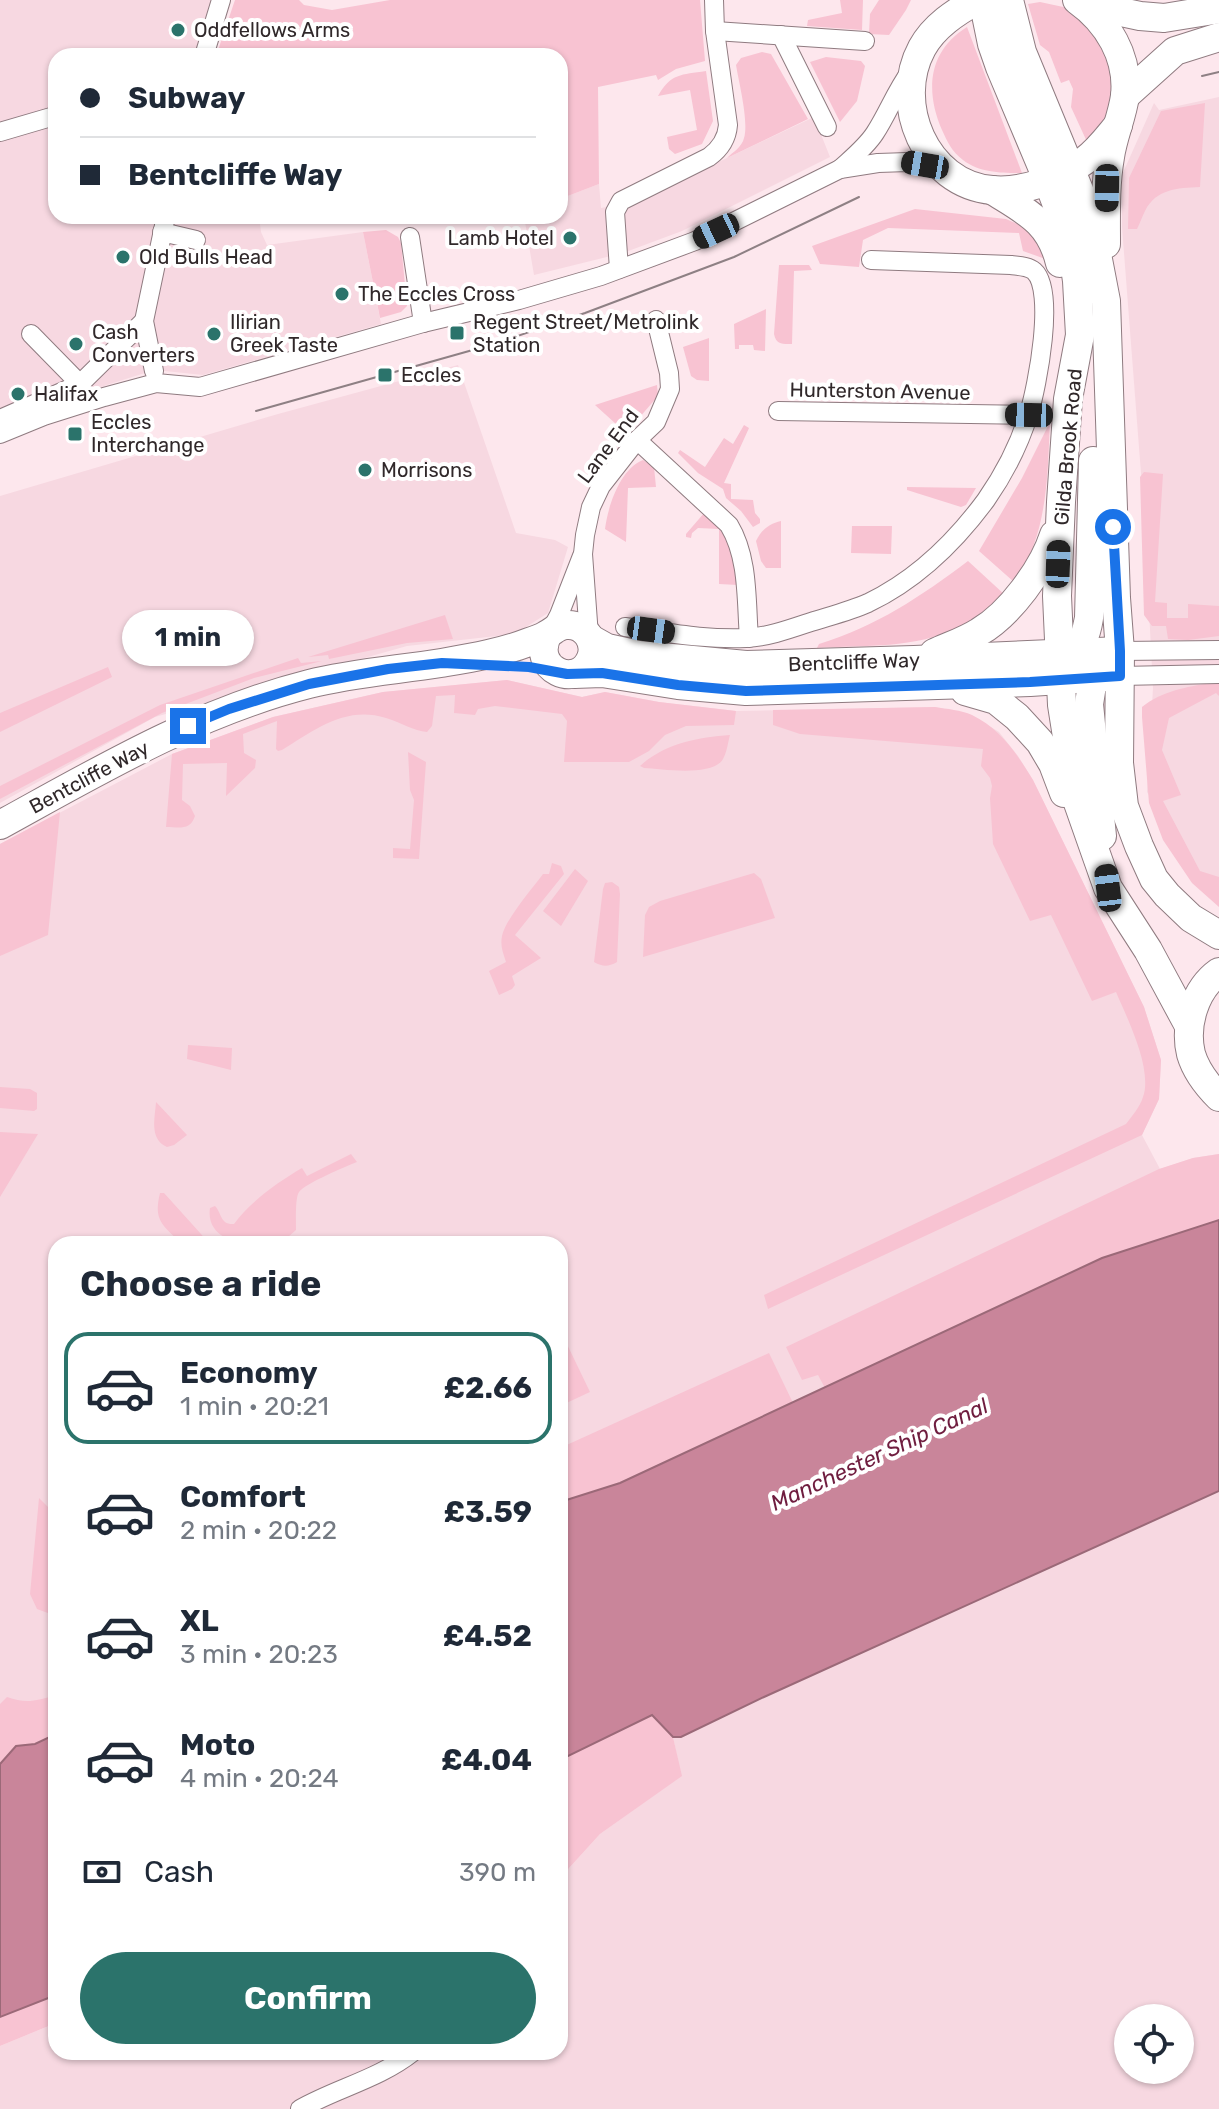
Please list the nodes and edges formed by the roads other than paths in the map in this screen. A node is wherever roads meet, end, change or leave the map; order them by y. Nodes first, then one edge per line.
1 (221, 0) edge
2 (714, 0) edge
3 (940, 0) edge
4 (980, 0) edge
5 (1009, 0) edge
6 (1080, 2) edge
7 (1219, 9) edge
8 (715, 31) junction
9 (781, 35) junction
10 (1219, 37) edge
11 (865, 41) dead end
12 (206, 48) edge
13 (918, 56) junction
14 (1125, 96) junction
15 (48, 118) edge
16 (827, 127) dead end
17 (0, 132) edge
18 (1085, 155) junction
19 (943, 168) junction
20 (840, 169) junction
21 (992, 190) junction
22 (164, 224) edge
23 (410, 237) dead end
24 (196, 240) dead end
25 (871, 260) dead end
26 (619, 269) junction
27 (1106, 301) junction
28 (656, 320) dead end
29 (144, 321) junction
30 (423, 323) junction
31 (31, 334) dead end
32 (1107, 357) junction
33 (154, 371) dead end
34 (80, 384) junction
35 (1068, 399) junction
36 (778, 411) dead end
37 (1029, 415) junction
38 (0, 419) edge
39 (0, 434) edge
40 (637, 440) junction
41 (1061, 502) junction
42 (583, 554) junction
43 (625, 627) dead end
44 (549, 633) junction
45 (590, 637) junction
46 (749, 638) junction
47 (1219, 650) edge
48 (442, 663) junction
49 (1062, 667) junction
50 (1112, 668) junction
51 (564, 672) junction
52 (912, 673) junction
53 (1219, 674) edge
54 (0, 825) edge
55 (1108, 888) junction
56 (1219, 935) edge
57 (1219, 972) edge
58 (1189, 1026) junction
59 (1219, 1097) edge
60 (403, 2060) edge
61 (300, 2109) edge

1 - 12 street
2 - 8 street
3 - 13 main road
4 - 13 main road
4 - 18 main road, Gilda Brook Road
5 - 18 main road, Gilda Brook Road
6 - 7 main road
6 - 14 main road
8 - 9 street
8 - 26 street
9 - 11 street
9 - 16 street
10 - 14 main road
13 - 19 main road
13 - 20 street
14 - 18 main road
15 - 17 street
18 - 21 main road
18 - 27 main road, Gilda Brook Road
18 - 27 main road
18 - 35 main road, Gilda Brook Road
19 - 20 street
19 - 21 main road
20 - 26 street
21 - 35 main road
22 - 24 street
22 - 29 street
23 - 30 street
25 - 37 street
26 - 30 street
27 - 32 main road, Gilda Brook Road
28 - 40 street, Lane End
29 - 33 street
29 - 34 street
30 - 39 street
31 - 34 street
32 - 49 main road
32 - 50 main road, Gilda Brook Road
34 - 38 street
35 - 41 main road, Gilda Brook Road
36 - 37 street, Hunterston Avenue
37 - 46 street
40 - 42 street, Lane End
40 - 46 street
41 - 49 main road, Gilda Brook Road
41 - 52 main road
42 - 44 street, Lane End
42 - 45 street, Lane End
43 - 46 street
44 - 45 main road
44 - 48 main road, Bentcliffe Way
44 - 51 main road
45 - 51 main road
45 - 52 main road, Bentcliffe Way
47 - 50 street
48 - 51 main road, Bentcliffe Way
48 - 54 main road, Bentcliffe Way
49 - 50 main road, Bentcliffe Way
49 - 52 main road, Bentcliffe Way
49 - 55 main road, Gilda Brook Road
50 - 53 street
50 - 55 main road
50 - 56 main road, Gilda Brook Road
51 - 52 main road, Bentcliffe Way
52 - 55 main road
55 - 58 main road, Gilda Brook Road
57 - 58 main road
58 - 59 main road
60 - 61 street

